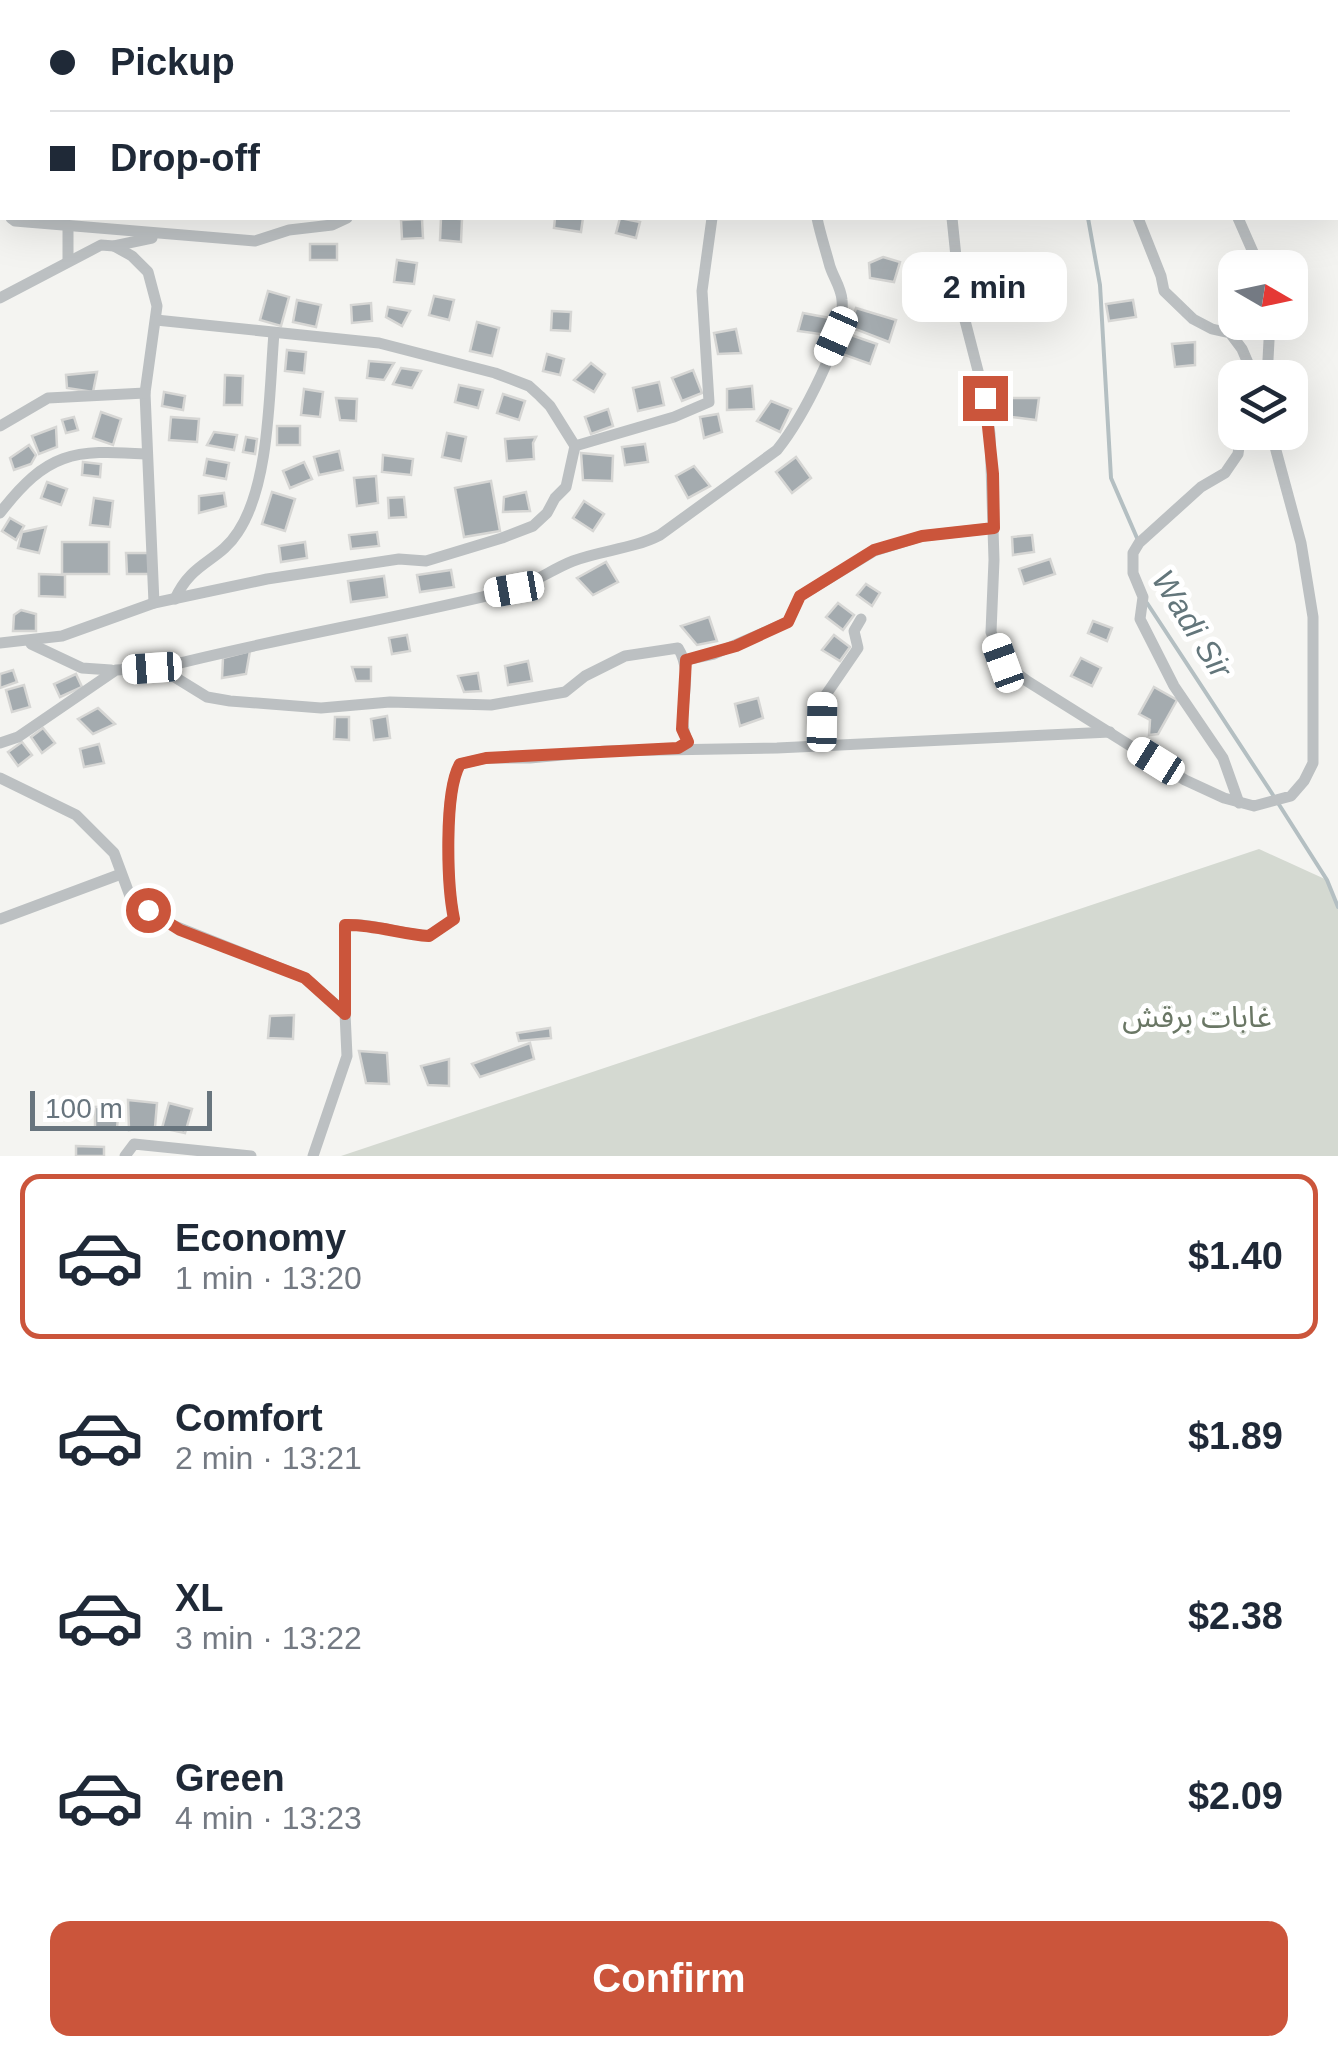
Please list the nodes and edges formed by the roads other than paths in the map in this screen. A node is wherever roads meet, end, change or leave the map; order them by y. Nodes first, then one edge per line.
1 (14, 220) edge
2 (343, 220) edge
3 (712, 220) edge
4 (818, 220) edge
5 (952, 220) edge
6 (1139, 220) edge
7 (1239, 220) edge
8 (290, 224) edge
9 (68, 226) junction
10 (178, 234) junction
11 (114, 246) junction
12 (1252, 250) edge
13 (68, 260) junction
14 (0, 298) edge
15 (156, 320) junction
16 (274, 334) junction
17 (1247, 360) edge
18 (145, 393) junction
19 (0, 426) edge
20 (575, 446) junction
21 (1239, 450) edge
22 (1276, 450) edge
23 (146, 454) junction
24 (0, 513) edge
25 (994, 528) junction
26 (175, 599) junction
27 (154, 603) junction
28 (861, 619) dead end
29 (23, 642) junction
30 (0, 643) edge
31 (686, 660) junction
32 (160, 668) junction
33 (116, 670) junction
34 (1110, 732) junction
35 (0, 742) edge
36 (822, 745) junction
37 (678, 748) junction
38 (0, 778) edge
39 (1238, 803) junction
40 (121, 874) junction
41 (0, 920) edge
42 (345, 1014) junction
43 (124, 1156) edge
44 (251, 1156) edge
45 (314, 1156) edge

1 - 9 street
2 - 8 street
3 - 20 street
4 - 32 street
5 - 25 street
6 - 17 street
7 - 12 street
8 - 10 street
9 - 10 street
9 - 13 street
10 - 11 street
11 - 13 street
11 - 15 street
13 - 14 street
15 - 16 street
15 - 18 street
16 - 20 street
16 - 26 street
18 - 19 street
18 - 23 street
20 - 26 street
21 - 39 street
22 - 39 street
23 - 24 street
23 - 27 street
25 - 31 street
25 - 34 street
26 - 27 street
27 - 29 street
28 - 36 street
29 - 30 street
29 - 33 street
31 - 32 street
31 - 37 street
32 - 33 street
33 - 35 street
34 - 36 street
34 - 39 street
36 - 37 street
37 - 42 street
38 - 40 street
40 - 41 street
40 - 42 street
42 - 45 street
43 - 44 street

